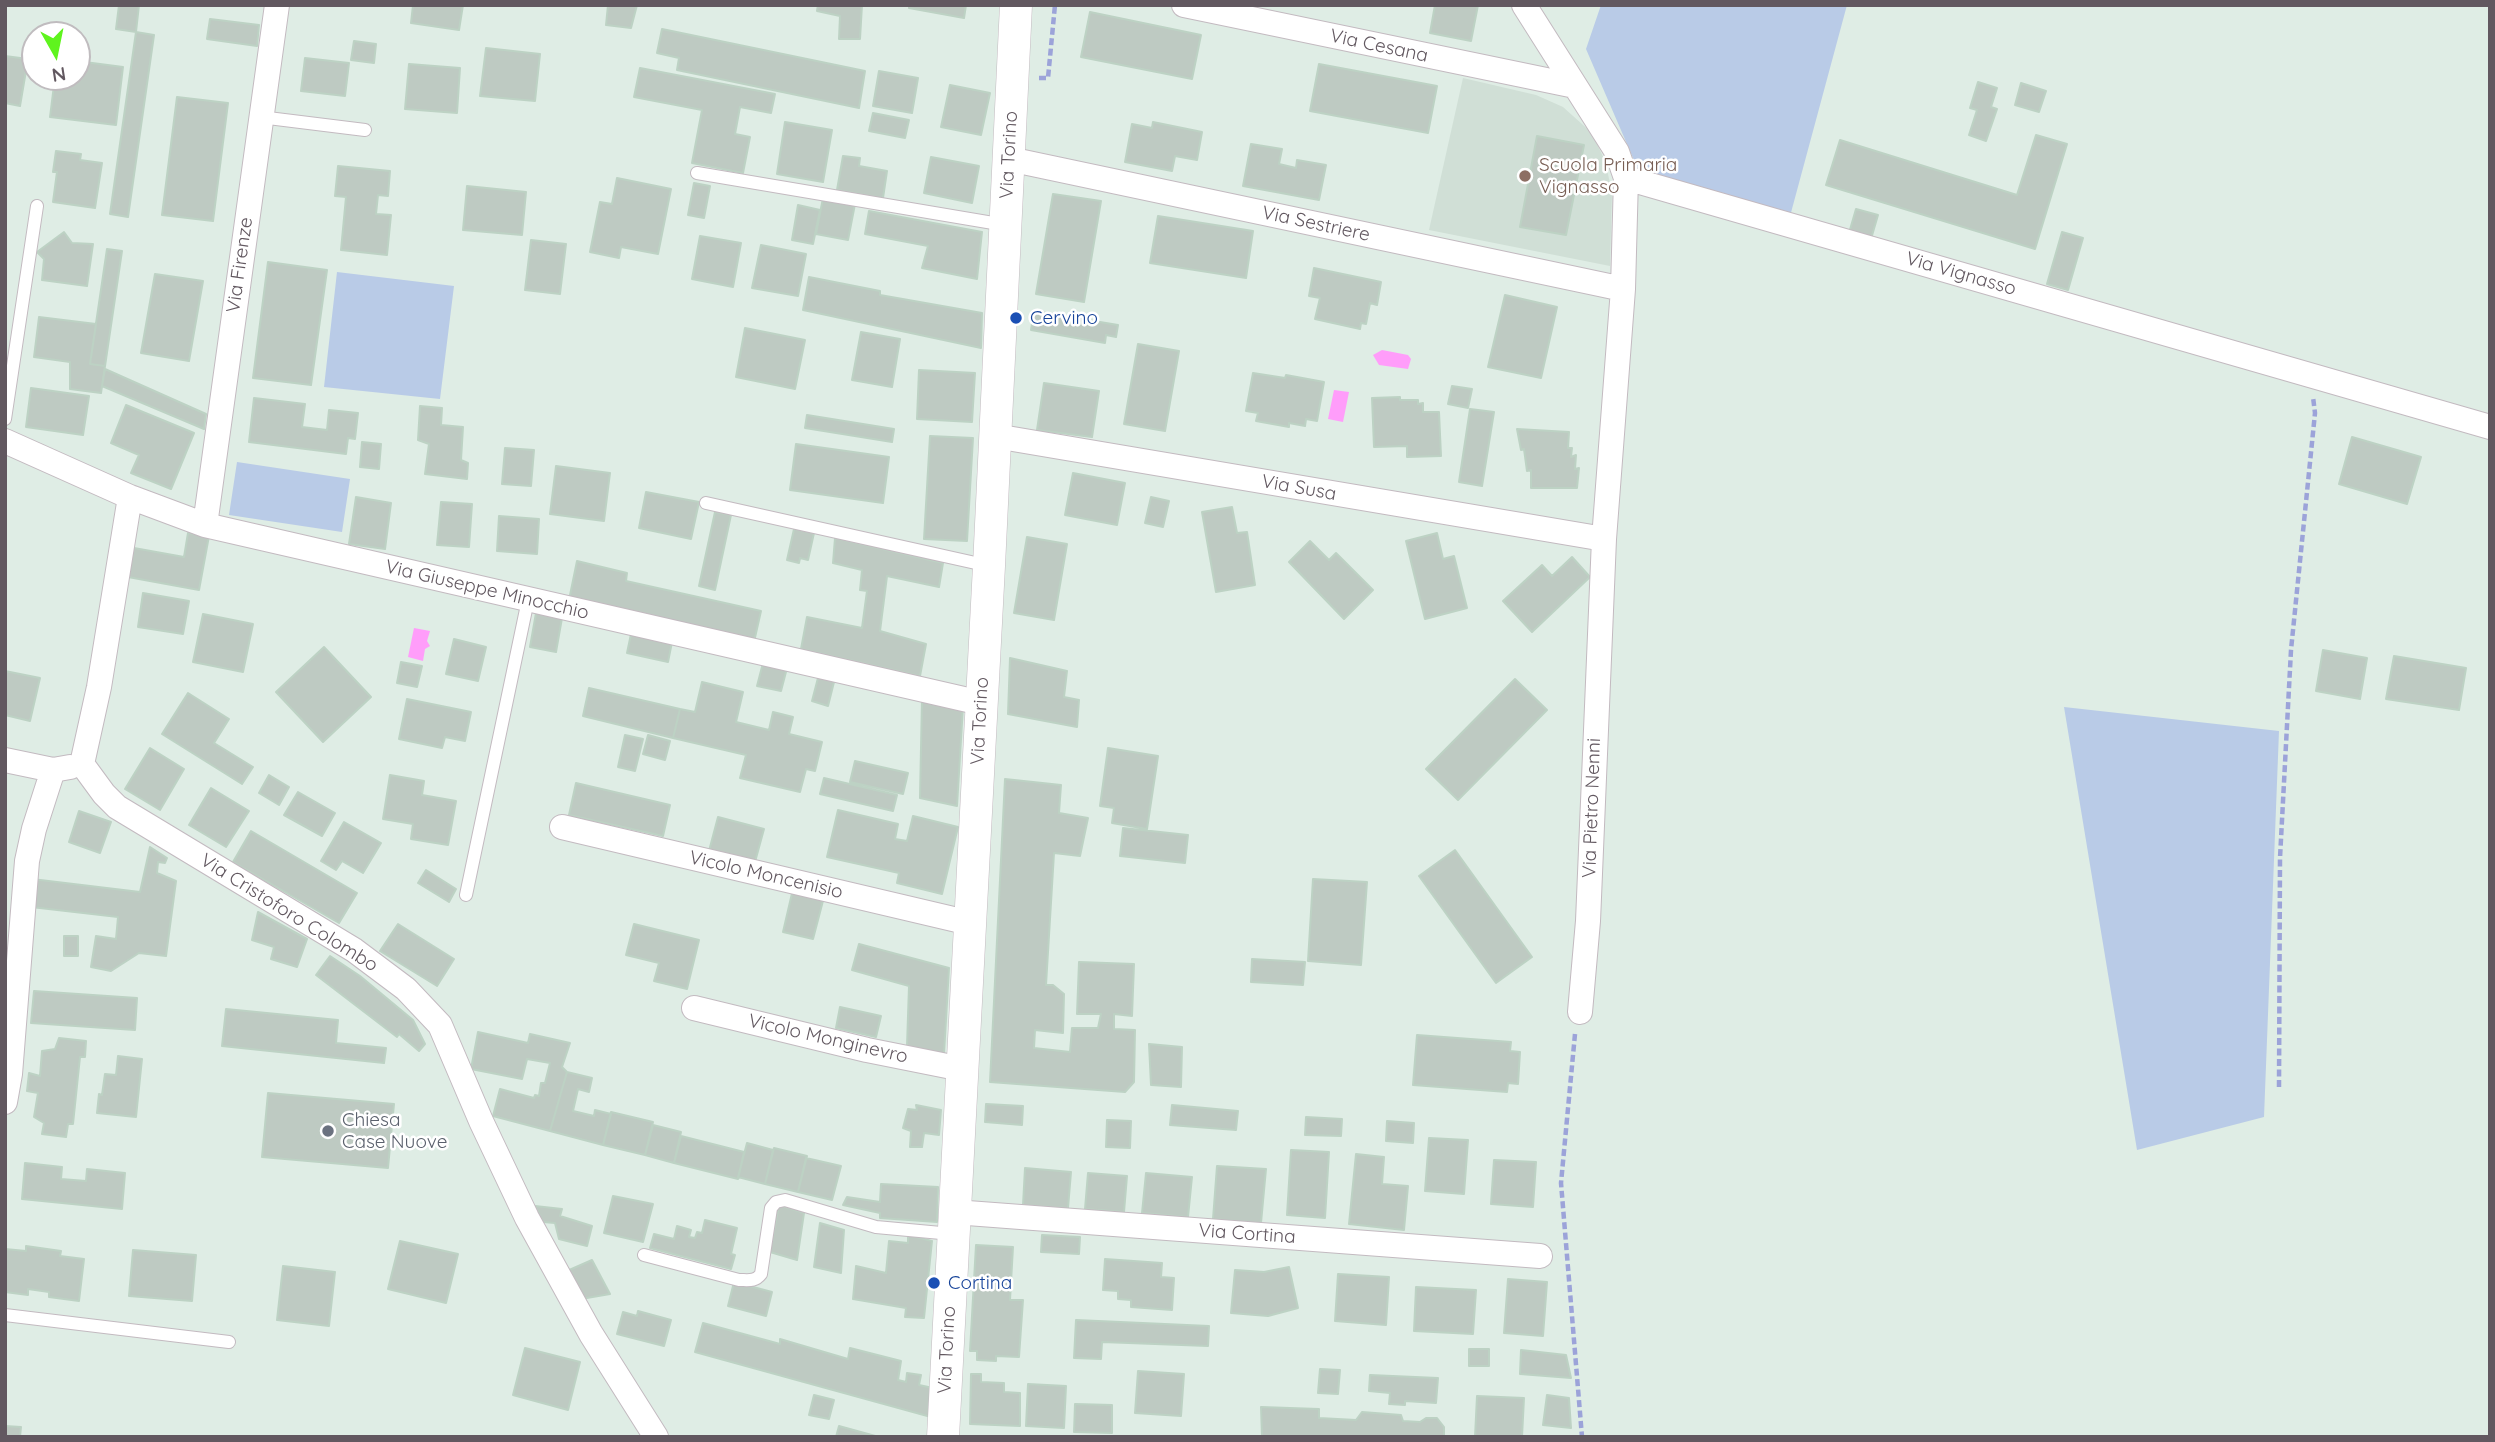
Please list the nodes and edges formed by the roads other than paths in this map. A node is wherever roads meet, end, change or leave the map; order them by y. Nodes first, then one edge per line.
1 (276, 5) edge
2 (1016, 5) edge
3 (1184, 5) edge
4 (1524, 5) edge
5 (1574, 86) junction
6 (260, 117) junction
7 (365, 130) dead end
8 (1009, 159) junction
9 (697, 173) dead end
10 (1626, 178) junction
11 (37, 206) dead end
12 (1005, 225) junction
13 (1623, 289) junction
14 (5, 419) edge
15 (2490, 427) edge
16 (995, 436) junction
17 (5, 441) edge
18 (130, 497) junction
19 (706, 503) dead end
20 (205, 525) junction
21 (1604, 539) junction
22 (989, 566) junction
23 (528, 600) junction
24 (981, 703) junction
25 (5, 760) edge
26 (82, 764) junction
27 (53, 770) junction
28 (562, 827) dead end
29 (466, 895) dead end
30 (970, 923) junction
31 (12, 971) edge
32 (694, 1008) dead end
33 (1580, 1012) road end
34 (962, 1069) junction
35 (7, 1073) edge
36 (5, 1102) edge
37 (953, 1223) junction
38 (644, 1255) dead end
39 (1540, 1256) dead end
40 (5, 1315) edge
41 (229, 1342) dead end
42 (656, 1437) edge
43 (943, 1437) edge

1 - 6 street, Via Firenze
2 - 8 street, Via Torino
3 - 5 street, Via Cesana
4 - 5 street
5 - 10 street
6 - 7 lane
6 - 20 street, Via Firenze
8 - 12 street, Via Torino
8 - 13 street, Via Sestriere
9 - 12 lane
10 - 13 street, Via Pietro Nenni
10 - 15 street, Via Vignasso
11 - 14 lane
12 - 16 street, Via Torino
13 - 21 street, Via Pietro Nenni
16 - 21 street, Via Susa
16 - 22 street, Via Torino
17 - 18 street, Via Giuseppe Minocchio
18 - 20 street, Via Giuseppe Minocchio
18 - 26 street
19 - 22 lane
20 - 23 street, Via Giuseppe Minocchio
21 - 33 street, Via Pietro Nenni
22 - 24 street, Via Torino
23 - 24 street, Via Giuseppe Minocchio
23 - 29 lane
24 - 30 street, Via Torino
25 - 27 street
26 - 27 street
26 - 42 street, Via Cristoforo Colombo
27 - 31 street
28 - 30 street, Vicolo Moncenisio
30 - 34 street, Via Torino
31 - 35 street
32 - 34 street, Vicolo Monginevro
34 - 37 street, Via Torino
35 - 36 street
37 - 38 lane
37 - 39 street, Via Cortina
37 - 43 street, Via Torino
40 - 41 lane

